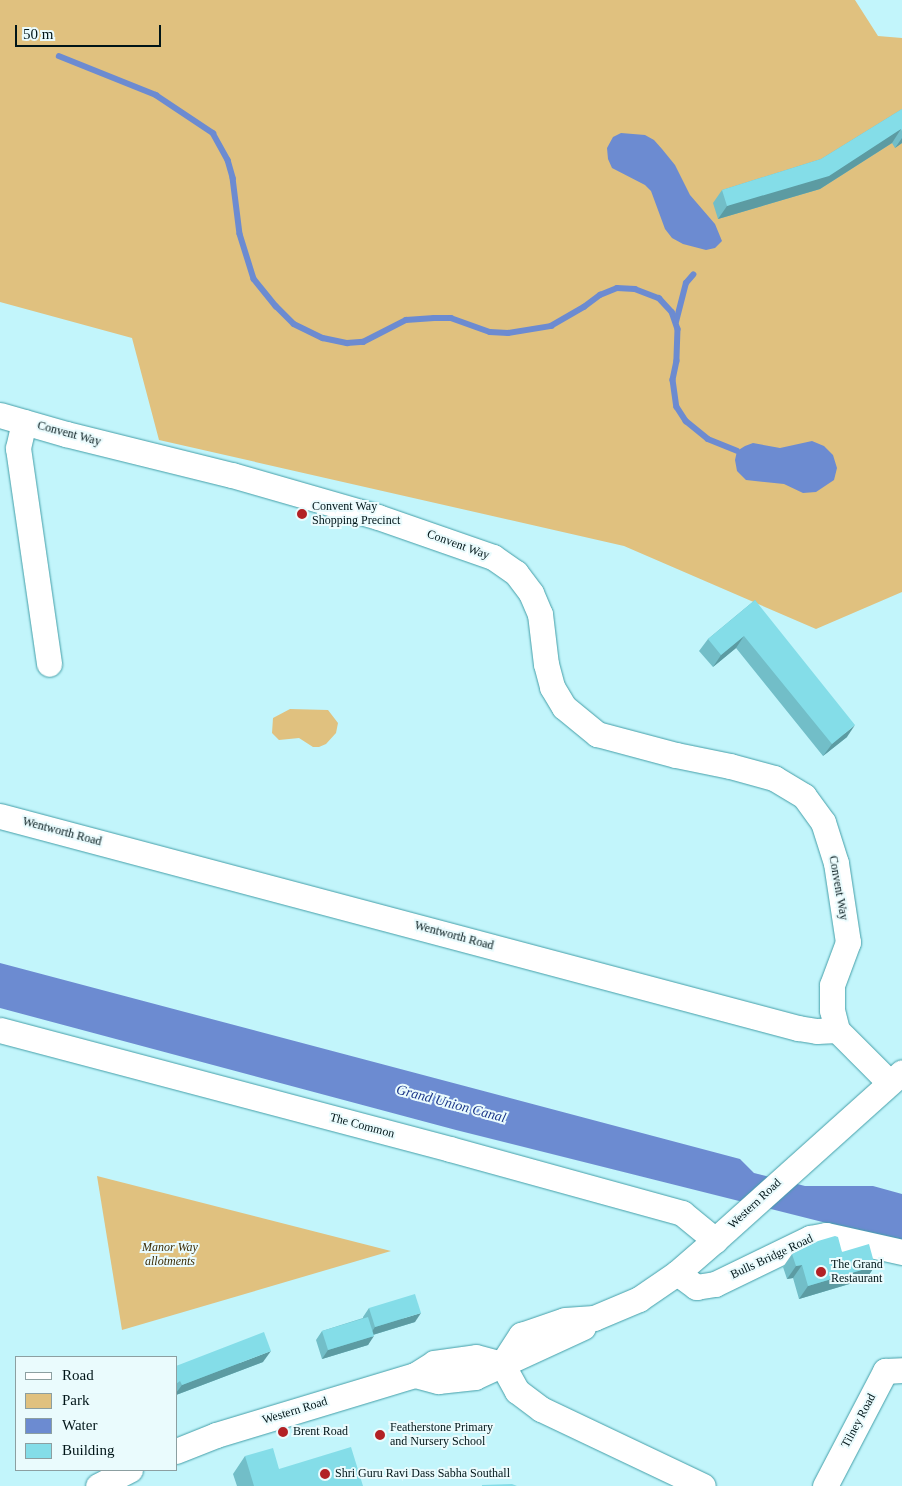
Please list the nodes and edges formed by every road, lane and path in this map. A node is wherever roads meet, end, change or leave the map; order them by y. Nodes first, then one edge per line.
1 (0, 415) edge
2 (24, 422) junction
3 (49, 664) dead end
4 (0, 816) edge
5 (0, 1030) edge
6 (837, 1030) junction
7 (896, 1077) edge
8 (715, 1240) junction
9 (902, 1252) edge
10 (676, 1273) junction
11 (502, 1364) junction
12 (902, 1370) edge
13 (178, 1450) edge
14 (128, 1471) edge
15 (98, 1486) edge
16 (703, 1486) edge
17 (825, 1486) edge

1 - 2 street, Convent Way
2 - 3 street
2 - 6 street, Convent Way
4 - 6 street, Wentworth Road
5 - 8 street, The Common
6 - 7 street
7 - 8 street, Western Road
8 - 10 street, Western Road
9 - 10 street, Bulls Bridge Road
10 - 11 street, Western Road
11 - 13 street, Western Road
11 - 16 street
12 - 17 street, Tilney Road
14 - 15 street

